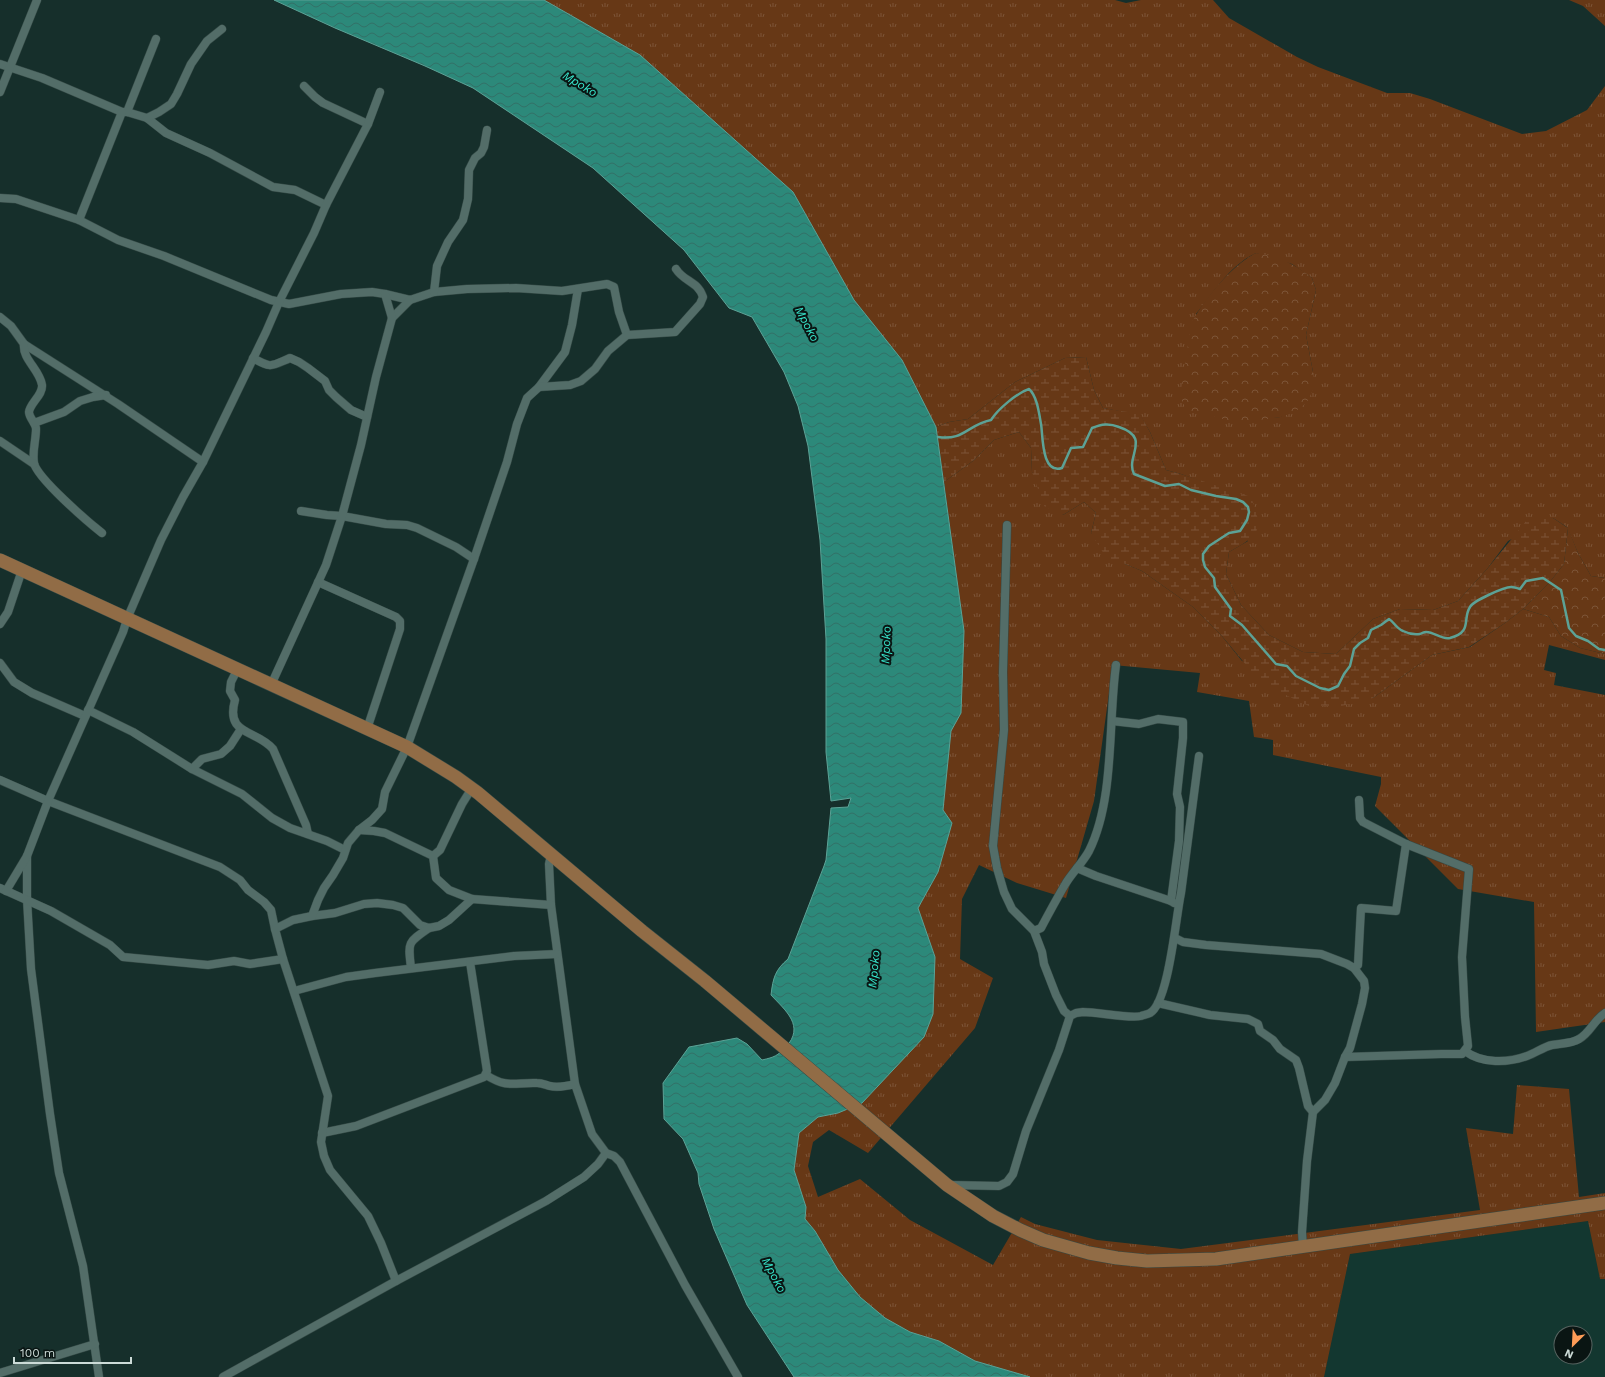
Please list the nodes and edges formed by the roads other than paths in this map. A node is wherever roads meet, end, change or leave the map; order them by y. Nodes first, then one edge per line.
1 (37, 0) edge
2 (222, 29) dead end
3 (156, 40) dead end
4 (0, 64) edge
5 (9, 67) junction
6 (304, 86) dead end
7 (0, 92) edge
8 (380, 92) dead end
9 (124, 112) junction
10 (147, 118) junction
11 (368, 124) junction
12 (487, 130) dead end
13 (0, 198) edge
14 (326, 205) junction
15 (79, 220) junction
16 (676, 269) dead end
17 (578, 289) junction
18 (434, 292) junction
19 (385, 294) junction
20 (410, 300) junction
21 (279, 302) junction
22 (0, 317) edge
23 (392, 318) junction
24 (627, 334) junction
25 (24, 344) junction
26 (253, 358) junction
27 (539, 387) junction
28 (106, 396) junction
29 (367, 417) junction
30 (34, 423) junction
31 (0, 441) edge
32 (203, 462) junction
33 (34, 464) junction
34 (301, 511) dead end
35 (342, 516) junction
36 (1007, 525) dead end
37 (102, 533) dead end
38 (474, 559) junction
39 (0, 560) edge
40 (22, 570) junction
41 (318, 582) junction
42 (127, 619) junction
43 (0, 624) edge
44 (0, 663) edge
45 (1116, 665) dead end
46 (237, 670) junction
47 (270, 685) junction
48 (87, 713) junction
49 (1112, 721) junction
50 (241, 729) junction
51 (367, 729) junction
52 (407, 747) junction
53 (1199, 756) dead end
54 (192, 769) junction
55 (0, 780) edge
56 (472, 788) junction
57 (1359, 800) dead end
58 (48, 801) junction
59 (359, 830) junction
60 (308, 834) junction
61 (1406, 844) junction
62 (345, 850) junction
63 (551, 854) junction
64 (27, 856) junction
65 (433, 856) junction
66 (1077, 868) junction
67 (3, 889) edge
68 (27, 899) junction
69 (472, 899) junction
70 (1171, 900) junction
71 (551, 905) junction
72 (1177, 909) junction
73 (312, 916) junction
74 (429, 928) junction
75 (275, 929) junction
76 (1034, 931) junction
77 (1175, 938) junction
78 (557, 954) junction
79 (283, 959) junction
80 (470, 962) junction
81 (411, 968) junction
82 (1354, 968) junction
83 (294, 991) junction
84 (1158, 1003) junction
85 (1605, 1013) edge
86 (1070, 1016) junction
87 (1465, 1051) junction
88 (1345, 1057) junction
89 (486, 1075) junction
90 (575, 1084) junction
91 (1313, 1112) junction
92 (322, 1133) junction
93 (606, 1153) junction
94 (947, 1185) junction
95 (1605, 1203) edge
96 (1303, 1246) junction
97 (396, 1281) junction
98 (95, 1344) junction
99 (0, 1373) edge
100 (99, 1377) edge
101 (223, 1377) edge
102 (738, 1377) edge

1 - 5 street
2 - 10 street
3 - 9 street
4 - 5 street
5 - 7 street
5 - 9 street
6 - 11 street
8 - 11 street
9 - 10 street
9 - 15 street
10 - 14 street
11 - 14 street
12 - 18 street
13 - 15 street
14 - 21 street
15 - 21 street
16 - 24 street
17 - 18 street
17 - 24 street
17 - 27 street
18 - 20 street
19 - 20 street
19 - 21 street
19 - 23 street
20 - 23 street
21 - 26 street
22 - 25 street
23 - 29 street
24 - 27 street
25 - 28 street
25 - 30 street
26 - 29 street
26 - 32 street
27 - 38 street
28 - 30 street
28 - 32 street
29 - 35 street
30 - 33 street
31 - 33 street
32 - 42 street
33 - 37 street
34 - 35 street
35 - 38 street
35 - 41 street
36 - 76 street
38 - 52 street
39 - 40 main road
40 - 42 main road
40 - 43 street
41 - 47 street
41 - 51 street
42 - 46 main road
42 - 48 street
44 - 48 street
45 - 49 street
46 - 47 main road
46 - 50 street
47 - 51 main road
48 - 54 street
48 - 58 street
49 - 66 street
49 - 70 street
50 - 54 street
50 - 60 street
51 - 52 main road
52 - 56 main road
52 - 59 street
53 - 72 street
54 - 60 street
55 - 58 street
56 - 63 main road
56 - 65 street
57 - 61 street
58 - 64 street
58 - 75 street
59 - 62 street
59 - 65 street
60 - 62 street
61 - 82 street
61 - 87 street
62 - 73 street
63 - 71 street
63 - 94 main road
64 - 67 street
64 - 68 street
65 - 69 street
66 - 70 street
66 - 76 street
67 - 68 street
68 - 79 street
68 - 98 street
69 - 71 street
69 - 74 street
70 - 72 street
71 - 78 street
72 - 77 street
73 - 74 street
73 - 75 street
74 - 81 street
75 - 79 street
76 - 86 street
77 - 82 street
77 - 84 street
78 - 80 street
78 - 90 street
79 - 83 street
80 - 81 street
80 - 89 street
81 - 83 street
82 - 88 street
83 - 92 street
84 - 86 street
84 - 91 street
85 - 87 street
86 - 94 street
87 - 88 street
88 - 91 street
89 - 90 street
89 - 92 street
90 - 93 street
91 - 96 street
92 - 97 street
93 - 97 street
93 - 102 street
94 - 96 main road
95 - 96 main road
97 - 101 street
98 - 99 street
98 - 100 street

